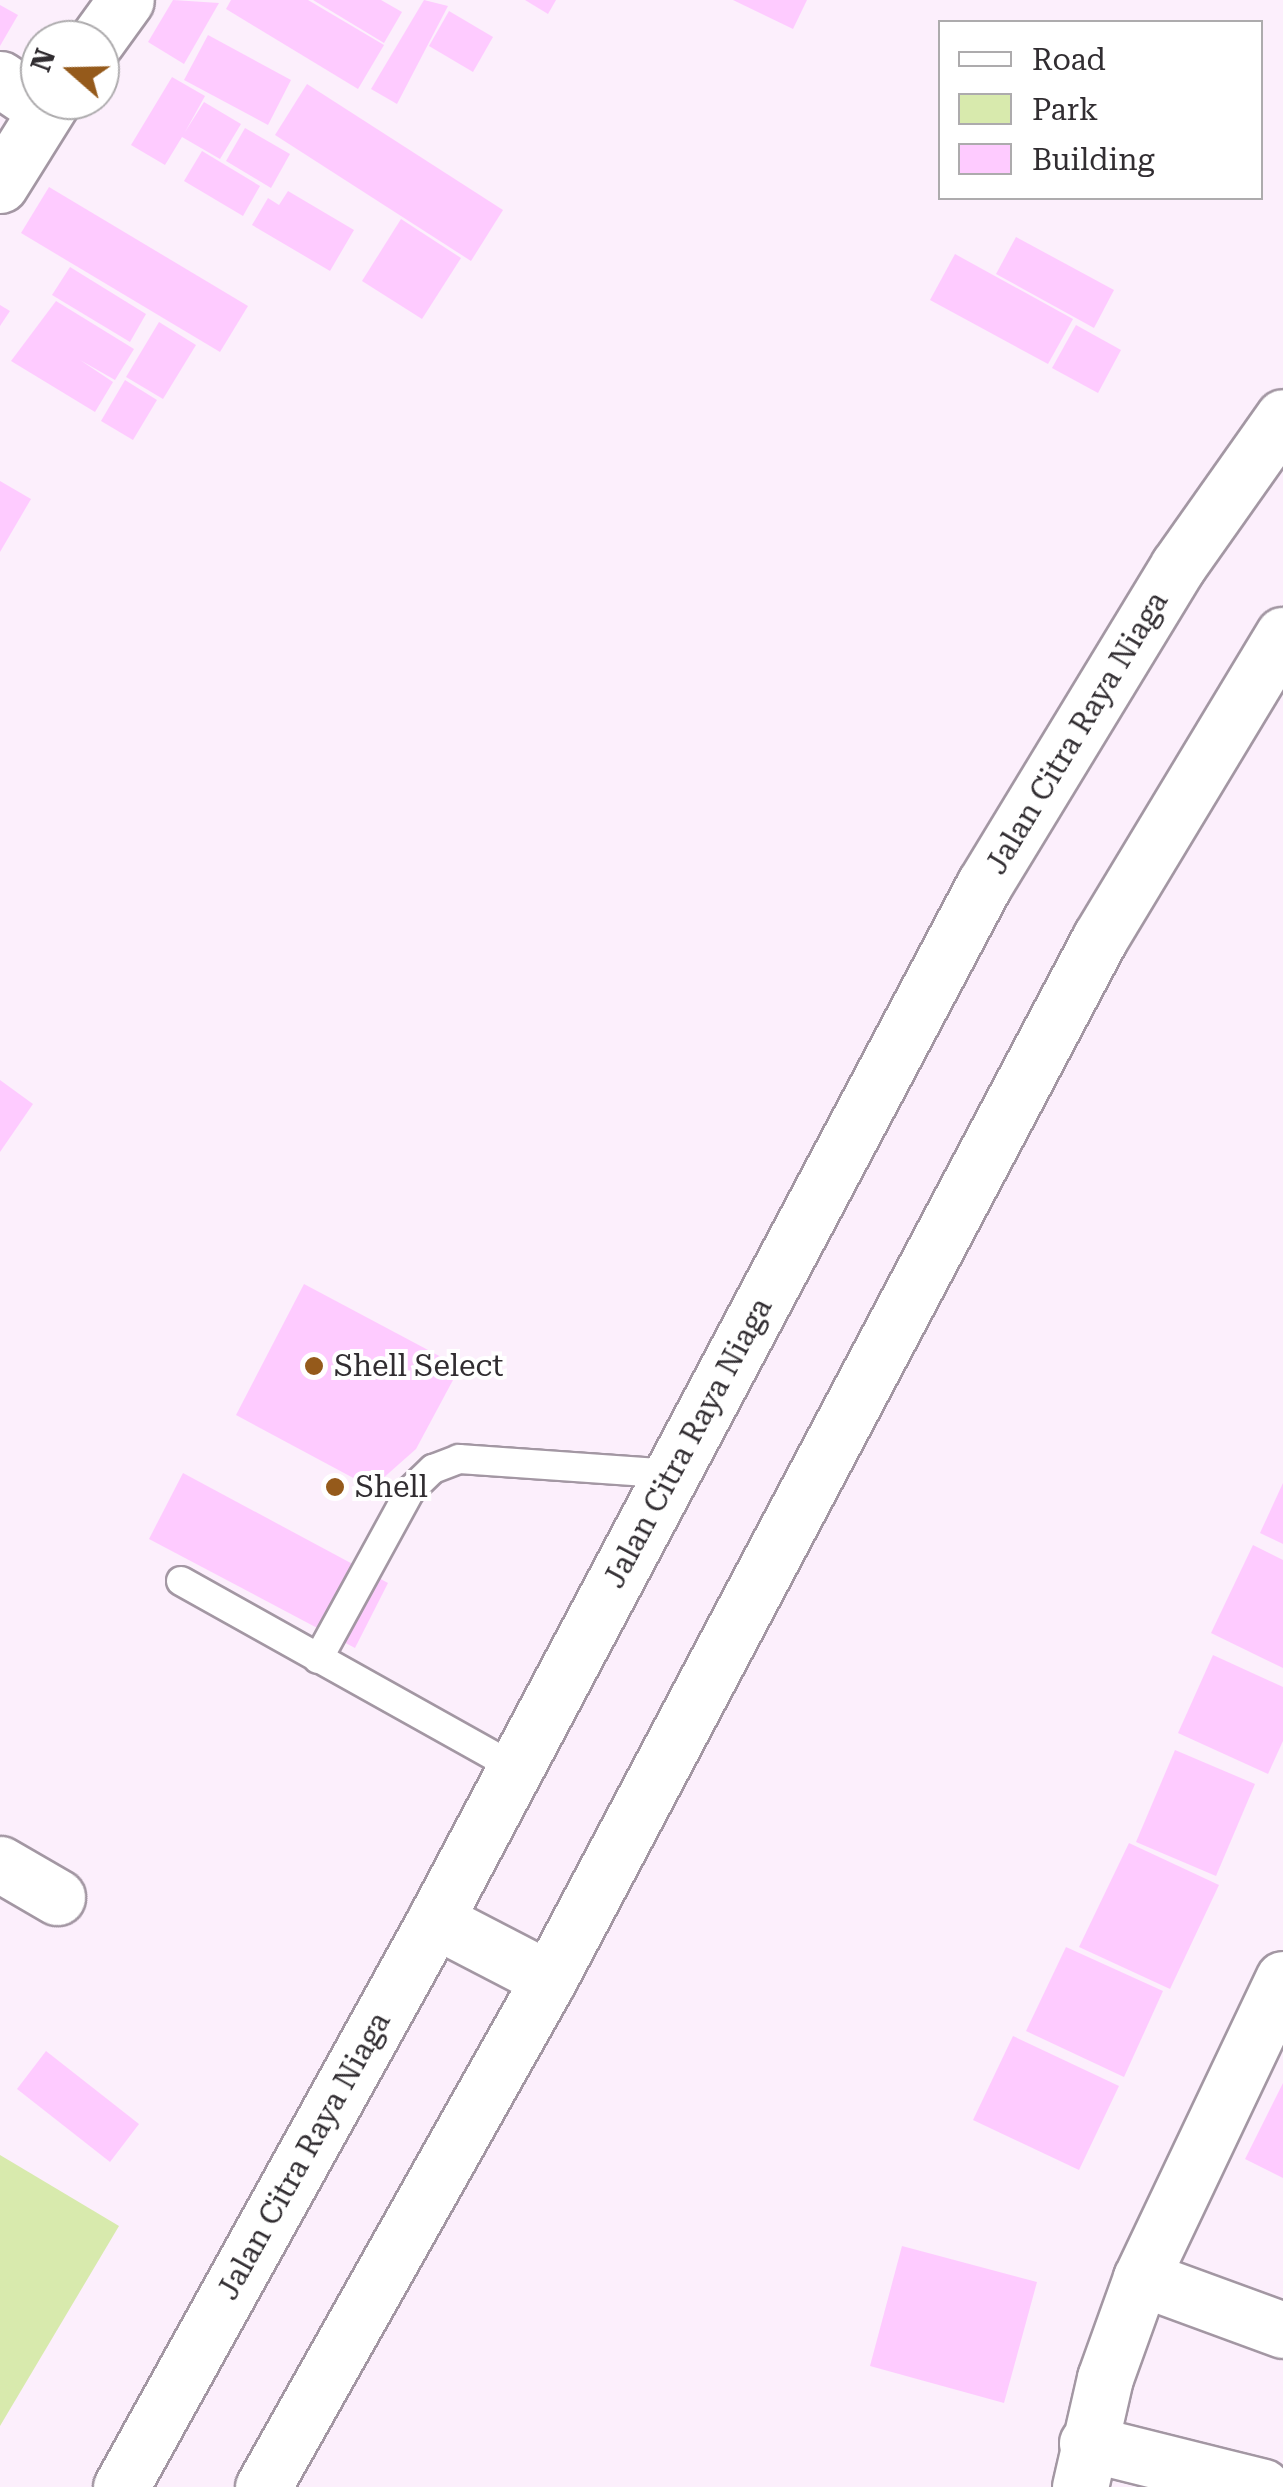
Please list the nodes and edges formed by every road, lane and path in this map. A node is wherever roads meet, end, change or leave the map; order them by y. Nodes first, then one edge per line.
1 (41, 120) edge
2 (0, 185) edge
3 (1283, 416) edge
4 (1283, 635) edge
5 (672, 1474) junction
6 (180, 1582) dead end
7 (318, 1659) junction
8 (515, 1768) junction
9 (0, 1864) edge
10 (56, 1896) dead end
11 (435, 1920) junction
12 (549, 1979) junction
13 (1283, 1979) edge
14 (1141, 2278) junction
15 (1283, 2330) edge
16 (1084, 2465) edge
17 (121, 2487) edge
18 (263, 2487) edge
19 (1263, 2487) edge

1 - 2 street
3 - 5 street, Jalan Citra Raya Niaga
4 - 12 street
5 - 7 lane
5 - 8 street, Jalan Citra Raya Niaga
6 - 7 lane
7 - 8 lane
8 - 11 street, Jalan Citra Raya Niaga
9 - 10 street
11 - 12 street
11 - 17 street, Jalan Citra Raya Niaga
12 - 18 street
13 - 14 street
14 - 15 street
14 - 16 street
16 - 19 street

